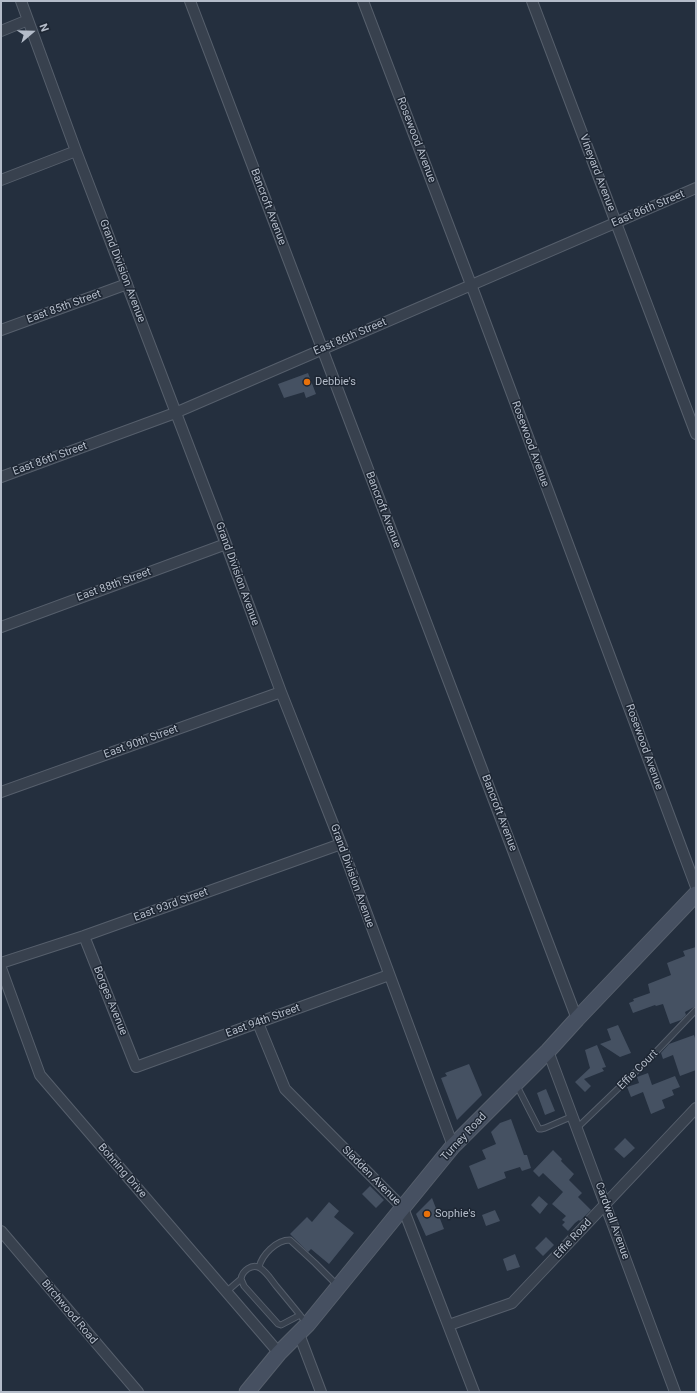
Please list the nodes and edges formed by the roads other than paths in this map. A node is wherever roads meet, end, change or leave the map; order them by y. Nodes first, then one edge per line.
1 (21, 1) edge
2 (190, 1) edge
3 (363, 1) edge
4 (532, 1) edge
5 (28, 20) junction
6 (1, 31) edge
7 (76, 151) junction
8 (1, 180) edge
9 (696, 188) edge
10 (616, 223) junction
11 (127, 284) junction
12 (471, 285) junction
13 (1, 330) edge
14 (322, 349) junction
15 (175, 413) junction
16 (696, 434) edge
17 (1, 476) edge
18 (226, 544) junction
19 (1, 627) edge
20 (281, 692) junction
21 (1, 792) edge
22 (341, 844) junction
23 (696, 887) edge
24 (696, 894) edge
25 (84, 936) junction
26 (1, 963) edge
27 (1, 968) edge
28 (389, 975) junction
29 (696, 1010) edge
30 (577, 1019) junction
31 (258, 1023) junction
32 (548, 1051) junction
33 (136, 1067) joint
34 (516, 1083) junction
35 (696, 1108) edge
36 (573, 1116) junction
37 (577, 1128) junction
38 (453, 1146) junction
39 (606, 1204) junction
40 (403, 1208) junction
41 (1, 1231) edge
42 (259, 1267) junction
43 (241, 1279) junction
44 (339, 1287) junction
45 (226, 1292) junction
46 (302, 1324) junction
47 (449, 1325) junction
48 (279, 1353) junction
49 (138, 1392) edge
50 (247, 1392) edge
51 (321, 1392) edge
52 (474, 1392) edge
53 (675, 1392) edge

1 - 5 street, Grand Division Avenue
2 - 14 street, Bancroft Avenue
3 - 12 street, Rosewood Avenue
4 - 10 street, Vineyard Avenue
5 - 6 street
5 - 7 street, Grand Division Avenue
7 - 8 street
7 - 11 street, Grand Division Avenue
9 - 10 street, East 86th Street
10 - 12 street, East 86th Street
10 - 16 street, Vineyard Avenue
11 - 13 street, East 85th Street
11 - 15 street, Grand Division Avenue
12 - 14 street, East 86th Street
12 - 23 street, Rosewood Avenue
14 - 15 street, East 86th Street
14 - 30 street, Bancroft Avenue
15 - 17 street, East 86th Street
15 - 18 street, Grand Division Avenue
18 - 19 street, East 88th Street
18 - 20 street, Grand Division Avenue
20 - 21 street, East 90th Street
20 - 22 street, Grand Division Avenue
22 - 25 street, East 93rd Street
22 - 28 street, Grand Division Avenue
24 - 30 main road, Turney Road
25 - 26 street, East 93rd Street
25 - 33 street, Borges Avenue
27 - 45 street, Bohning Drive
28 - 31 street, East 94th Street
28 - 38 street, Grand Division Avenue
29 - 37 lane, Effie Court
30 - 32 main road, Turney Road
31 - 33 street, East 94th Street
31 - 40 street, Sladden Avenue
32 - 34 main road, Turney Road
32 - 36 street, Cardwell Avenue
34 - 36 lane
34 - 38 main road, Turney Road
35 - 39 street, Effie Road
36 - 37 street, Cardwell Avenue
37 - 39 street, Cardwell Avenue
38 - 40 main road, Turney Road
39 - 47 street, Effie Road
39 - 53 street, Cardwell Avenue
40 - 44 main road, Turney Road
40 - 47 street, Sladden Avenue
41 - 49 street, Birchwood Road
42 - 43 lane
42 - 44 lane
42 - 46 lane
43 - 45 lane
43 - 46 lane
44 - 46 main road, Turney Road
45 - 48 street, Bohning Drive
46 - 48 main road, Turney Road
46 - 51 street
47 - 52 street, Sladden Avenue
48 - 50 main road, Turney Road

